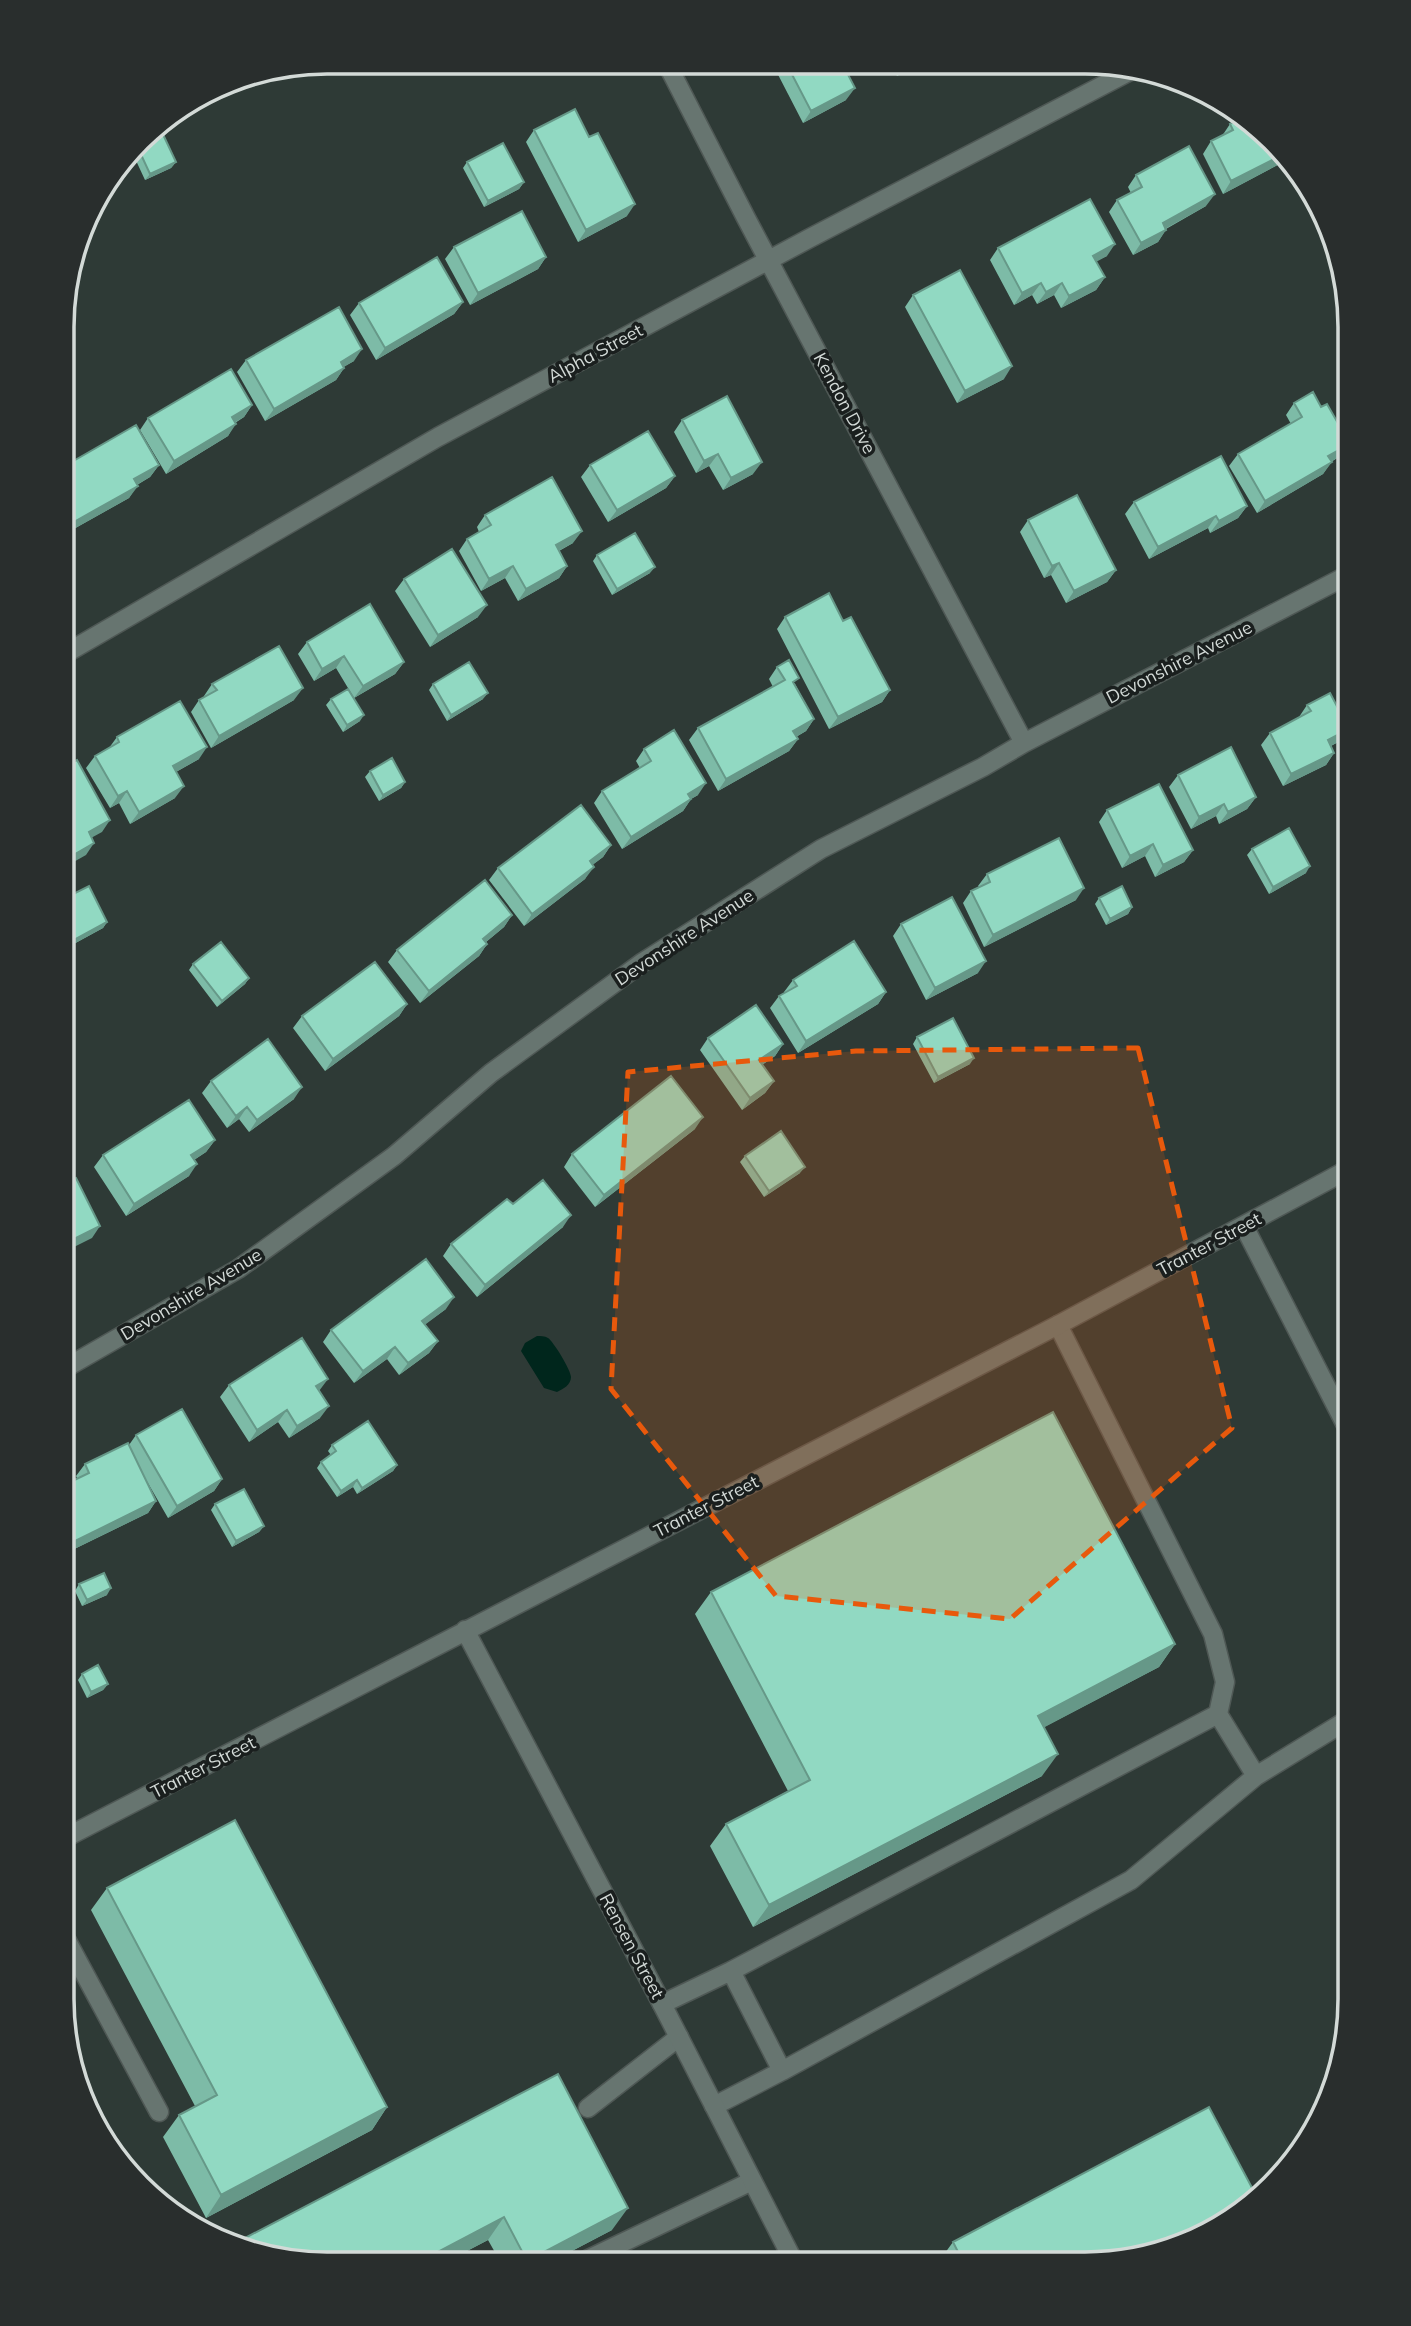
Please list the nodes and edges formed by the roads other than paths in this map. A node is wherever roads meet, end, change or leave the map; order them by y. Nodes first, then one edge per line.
1 (672, 74) edge
2 (1120, 76) edge
3 (769, 260) junction
4 (1338, 580) edge
5 (74, 649) edge
6 (1024, 743) junction
7 (1338, 1175) edge
8 (1244, 1226) junction
9 (1058, 1325) junction
10 (74, 1363) edge
11 (1338, 1410) edge
12 (465, 1630) junction
13 (1218, 1714) junction
14 (1338, 1726) edge
15 (1256, 1776) junction
16 (74, 1833) edge
17 (74, 1954) edge
18 (732, 1971) junction
19 (662, 2004) junction
20 (679, 2037) junction
21 (782, 2071) junction
22 (715, 2106) junction
23 (588, 2108) dead end
24 (159, 2112) dead end
25 (752, 2181) junction
26 (603, 2252) edge
27 (786, 2252) edge

1 - 3 street, Kendon Drive
2 - 3 street, Alpha Street
3 - 5 street, Alpha Street
3 - 6 street, Kendon Drive
4 - 6 street, Devonshire Avenue
6 - 10 street, Devonshire Avenue
7 - 8 street, Tranter Street
8 - 9 street, Tranter Street
8 - 11 street
9 - 12 street, Tranter Street
9 - 13 street
12 - 16 street, Tranter Street
12 - 19 street, Rensen Street
13 - 15 street
13 - 18 street
14 - 15 street
15 - 21 street
17 - 24 street
18 - 19 street
18 - 21 street
19 - 20 street, Rensen Street
20 - 22 street, Rensen Street
20 - 23 street
21 - 22 street
22 - 25 street, Rensen Street
25 - 26 street
25 - 27 street, Rensen Street

